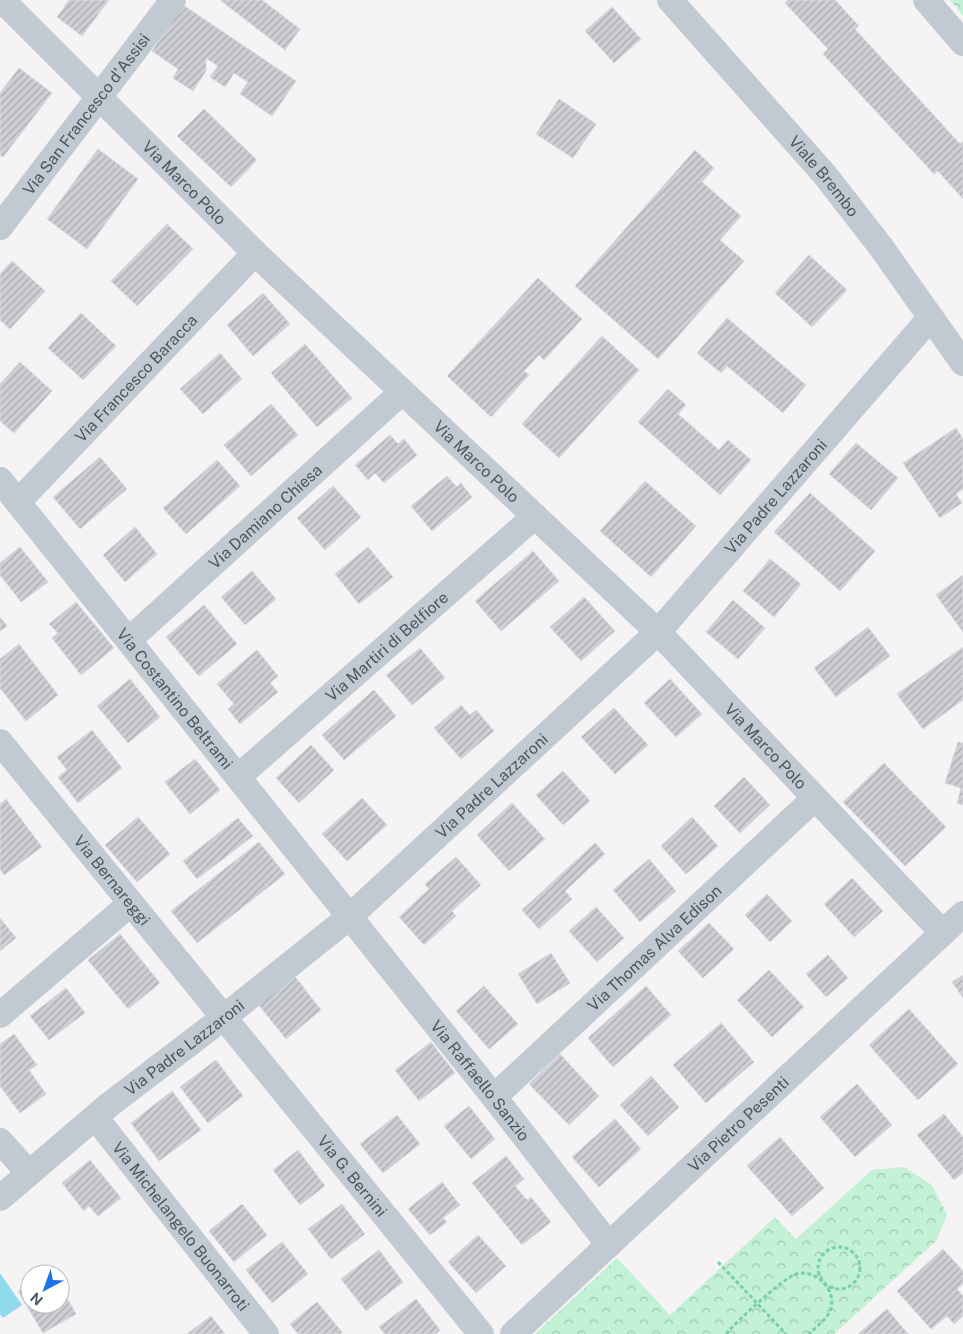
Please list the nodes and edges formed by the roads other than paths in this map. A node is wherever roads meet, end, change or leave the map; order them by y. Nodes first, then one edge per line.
1 (2, 0) edge
2 (173, 0) edge
3 (670, 0) edge
4 (926, 0) edge
5 (963, 43) edge
6 (98, 97) junction
7 (0, 227) edge
8 (255, 253) junction
9 (931, 317) junction
10 (963, 363) edge
11 (402, 392) junction
12 (0, 480) edge
13 (18, 502) junction
14 (535, 516) junction
15 (658, 632) junction
16 (129, 640) junction
17 (5, 760) edge
18 (238, 777) junction
19 (815, 798) junction
20 (130, 904) junction
21 (963, 914) edge
22 (348, 918) junction
23 (943, 933) junction
24 (0, 1015) edge
25 (223, 1018) junction
26 (494, 1097) junction
27 (95, 1117) junction
28 (0, 1141) edge
29 (30, 1173) junction
30 (0, 1198) edge
31 (609, 1245) junction
32 (266, 1334) edge
33 (481, 1334) edge
34 (513, 1334) edge

1 - 6 street, Via Marco Polo
2 - 6 street, Via San Francesco d'Assisi
3 - 9 street, Viale Brembo
4 - 5 street
6 - 7 street, Via San Francesco d'Assisi
6 - 8 street, Via Marco Polo
8 - 11 street, Via Marco Polo
8 - 13 street, Via Francesco Baracca
9 - 10 street, Viale Brembo
9 - 15 street, Via Padre Lazzaroni
11 - 14 street, Via Marco Polo
11 - 16 street, Via Damiano Chiesa
12 - 13 street, Via Costantino Beltrami
13 - 16 street, Via Costantino Beltrami
14 - 15 street, Via Marco Polo
14 - 18 street, Via Martiri di Belfiore
15 - 19 street, Via Marco Polo
15 - 22 street, Via Padre Lazzaroni
16 - 18 street, Via Costantino Beltrami
17 - 20 street, Via Bernareggi
18 - 22 street, Via Costantino Beltrami
19 - 23 street, Via Marco Polo
19 - 26 street, Via Thomas Alva Edison
20 - 24 street
20 - 25 street, Via Bernareggi
21 - 23 street, Via Pietro Pesenti
22 - 25 street, Via Padre Lazzaroni
22 - 26 street, Via Raffaello Sanzio
23 - 31 street, Via Pietro Pesenti
25 - 27 street, Via Padre Lazzaroni
25 - 33 street, Via G. Bernini
26 - 31 street, Via Raffaello Sanzio
27 - 29 street, Via Padre Lazzaroni
27 - 32 street, Via Michelangelo Buonarroti
28 - 29 street
29 - 30 street, Via Padre Lazzaroni
31 - 34 street, Via Pietro Pesenti

